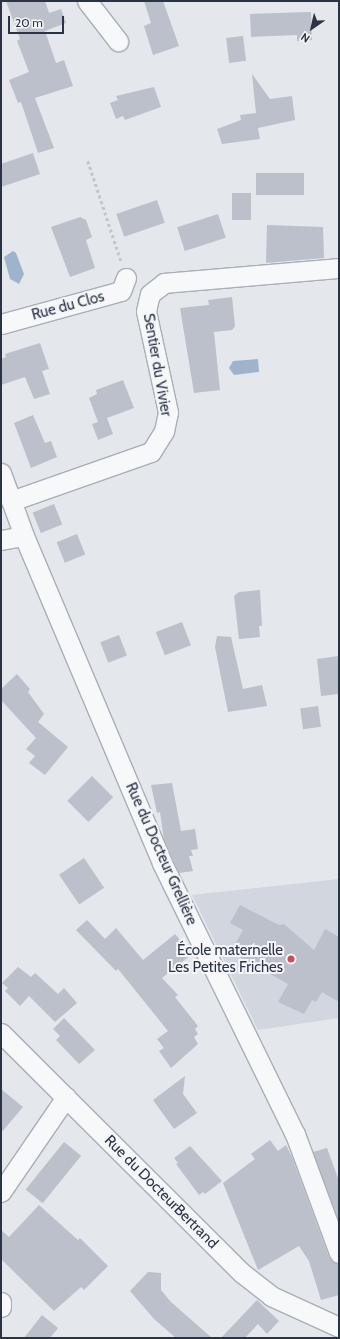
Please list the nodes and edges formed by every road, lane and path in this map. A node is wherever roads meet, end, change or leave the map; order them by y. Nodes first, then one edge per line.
1 (87, 1) edge
2 (118, 41) dead end
3 (88, 161) dead end
4 (339, 268) edge
5 (126, 278) joint
6 (1, 324) edge
7 (1, 473) edge
8 (11, 501) junction
9 (24, 536) junction
10 (1, 540) edge
11 (1, 1033) edge
12 (66, 1097) junction
13 (1, 1192) edge
14 (339, 1253) edge
15 (1, 1302) edge
16 (1, 1307) edge
17 (339, 1327) edge

1 - 2 street
3 - 5 path
4 - 8 street, Sentier du Vivier
5 - 6 street, Rue du Clos
7 - 8 street, Rue du Docteur Grellière
8 - 9 street, Rue du Docteur Grellière
9 - 10 street
9 - 14 street, Rue du Docteur Grellière
11 - 12 street, Rue du DocteurBertrand
12 - 13 street
12 - 17 street, Rue du DocteurBertrand
15 - 16 street

